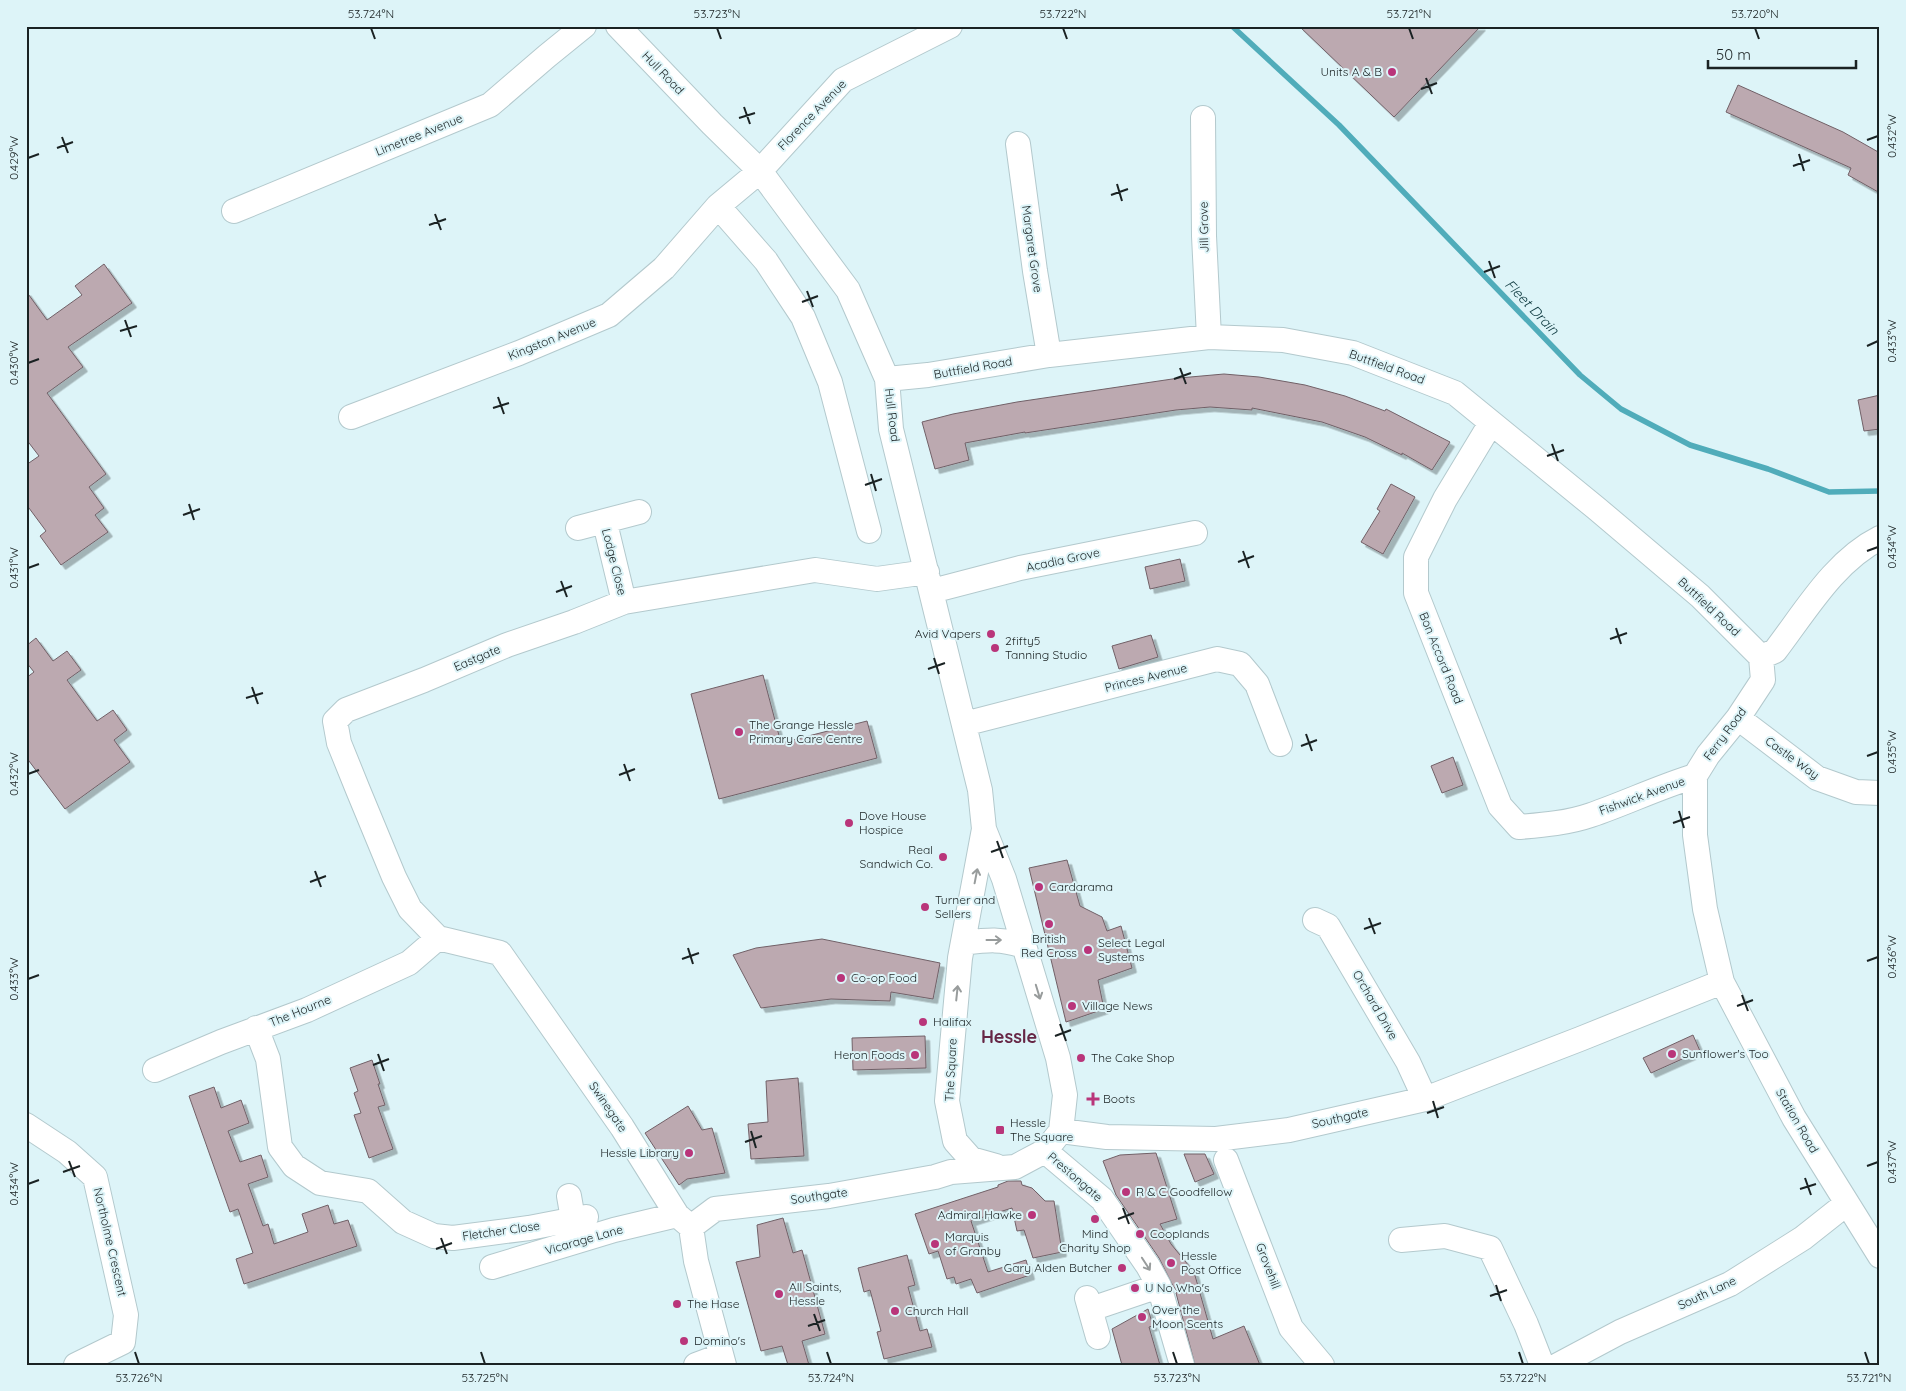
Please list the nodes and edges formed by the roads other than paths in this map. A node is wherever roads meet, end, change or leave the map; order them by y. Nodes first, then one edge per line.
1 (584, 26) edge
2 (618, 26) edge
3 (950, 26) edge
4 (1203, 118) dead end
5 (1018, 144) dead end
6 (760, 171) junction
7 (718, 206) junction
8 (234, 211) dead end
9 (1210, 337) junction
10 (1049, 355) junction
11 (887, 379) junction
12 (351, 417) dead end
13 (1491, 423) junction
14 (639, 512) dead end
15 (604, 522) junction
16 (578, 528) dead end
17 (869, 532) dead end
18 (1195, 533) dead end
19 (1880, 538) edge
20 (930, 582) junction
21 (624, 602) junction
22 (1761, 657) junction
23 (1738, 718) junction
24 (964, 724) junction
25 (1280, 744) dead end
26 (1695, 776) junction
27 (1880, 793) edge
28 (1589, 816) joint
29 (984, 829) junction
30 (1315, 920) dead end
31 (438, 938) junction
32 (963, 943) junction
33 (1024, 946) junction
34 (1722, 982) junction
35 (256, 1028) junction
36 (155, 1070) dead end
37 (1425, 1099) junction
38 (26, 1125) edge
39 (1061, 1131) junction
40 (955, 1141) junction
41 (1045, 1151) junction
42 (1226, 1160) dead end
43 (1002, 1168) junction
44 (951, 1172) junction
45 (569, 1196) dead end
46 (1846, 1204) junction
47 (684, 1221) junction
48 (1401, 1240) dead end
49 (1880, 1256) edge
50 (492, 1267) dead end
51 (1159, 1286) junction
52 (1098, 1337) dead end
53 (722, 1360) edge
54 (76, 1365) edge
55 (696, 1365) edge
56 (1182, 1365) edge
57 (1322, 1365) edge
58 (1542, 1365) edge
59 (1558, 1365) edge

1 - 8 street, Limetree Avenue
2 - 6 street, Hull Road
3 - 6 street, Florence Avenue
4 - 9 street, Jill Grove
5 - 10 street, Margaret Grove
6 - 7 street, Kingston Avenue
6 - 11 street, Hull Road
7 - 12 street, Kingston Avenue
7 - 17 street
9 - 10 street, Buttfield Road
9 - 13 street, Buttfield Road
10 - 11 street, Buttfield Road
11 - 20 street, Hull Road
13 - 22 street, Buttfield Road
13 - 28 street, Bon Accord Road
14 - 15 street, Lodge Close
15 - 16 street, Lodge Close
15 - 21 street, Lodge Close
18 - 20 street, Acadia Grove
19 - 22 street
20 - 21 street, Eastgate
20 - 24 street, Hull Road
21 - 31 street, Eastgate
22 - 23 street, Ferry Road
23 - 26 street, Ferry Road
23 - 27 street, Castle Way
24 - 25 street, Princes Avenue
24 - 29 street, Hull Road
26 - 28 street, Fishwick Avenue
26 - 34 street
32 -> 29 street, The Square
29 - 33 street
30 - 37 street, Orchard Drive
31 - 35 street, The Hourne
31 - 47 street, Swinegate
32 -> 33 street
40 -> 32 street, The Square
33 -> 39 street
34 - 37 street, Southgate
34 - 46 street, Station Road
35 - 36 street, The Hourne
35 - 45 street, Fletcher Close
37 - 39 street, Southgate
38 - 54 street, Northolme Crescent
39 - 41 street, Southgate
40 - 43 street
40 - 44 street
41 - 43 street, Southgate
41 -> 51 street, Prestongate
42 - 57 street, Grovehill
43 - 44 street, Southgate
44 - 47 street, Southgate
46 - 49 street, Station Road
46 - 59 street, South Lane
47 - 50 street, Vicarage Lane
47 - 53 street, Swinegate
48 - 58 street
51 - 52 street
51 - 56 street, Prestongate
53 - 55 street

